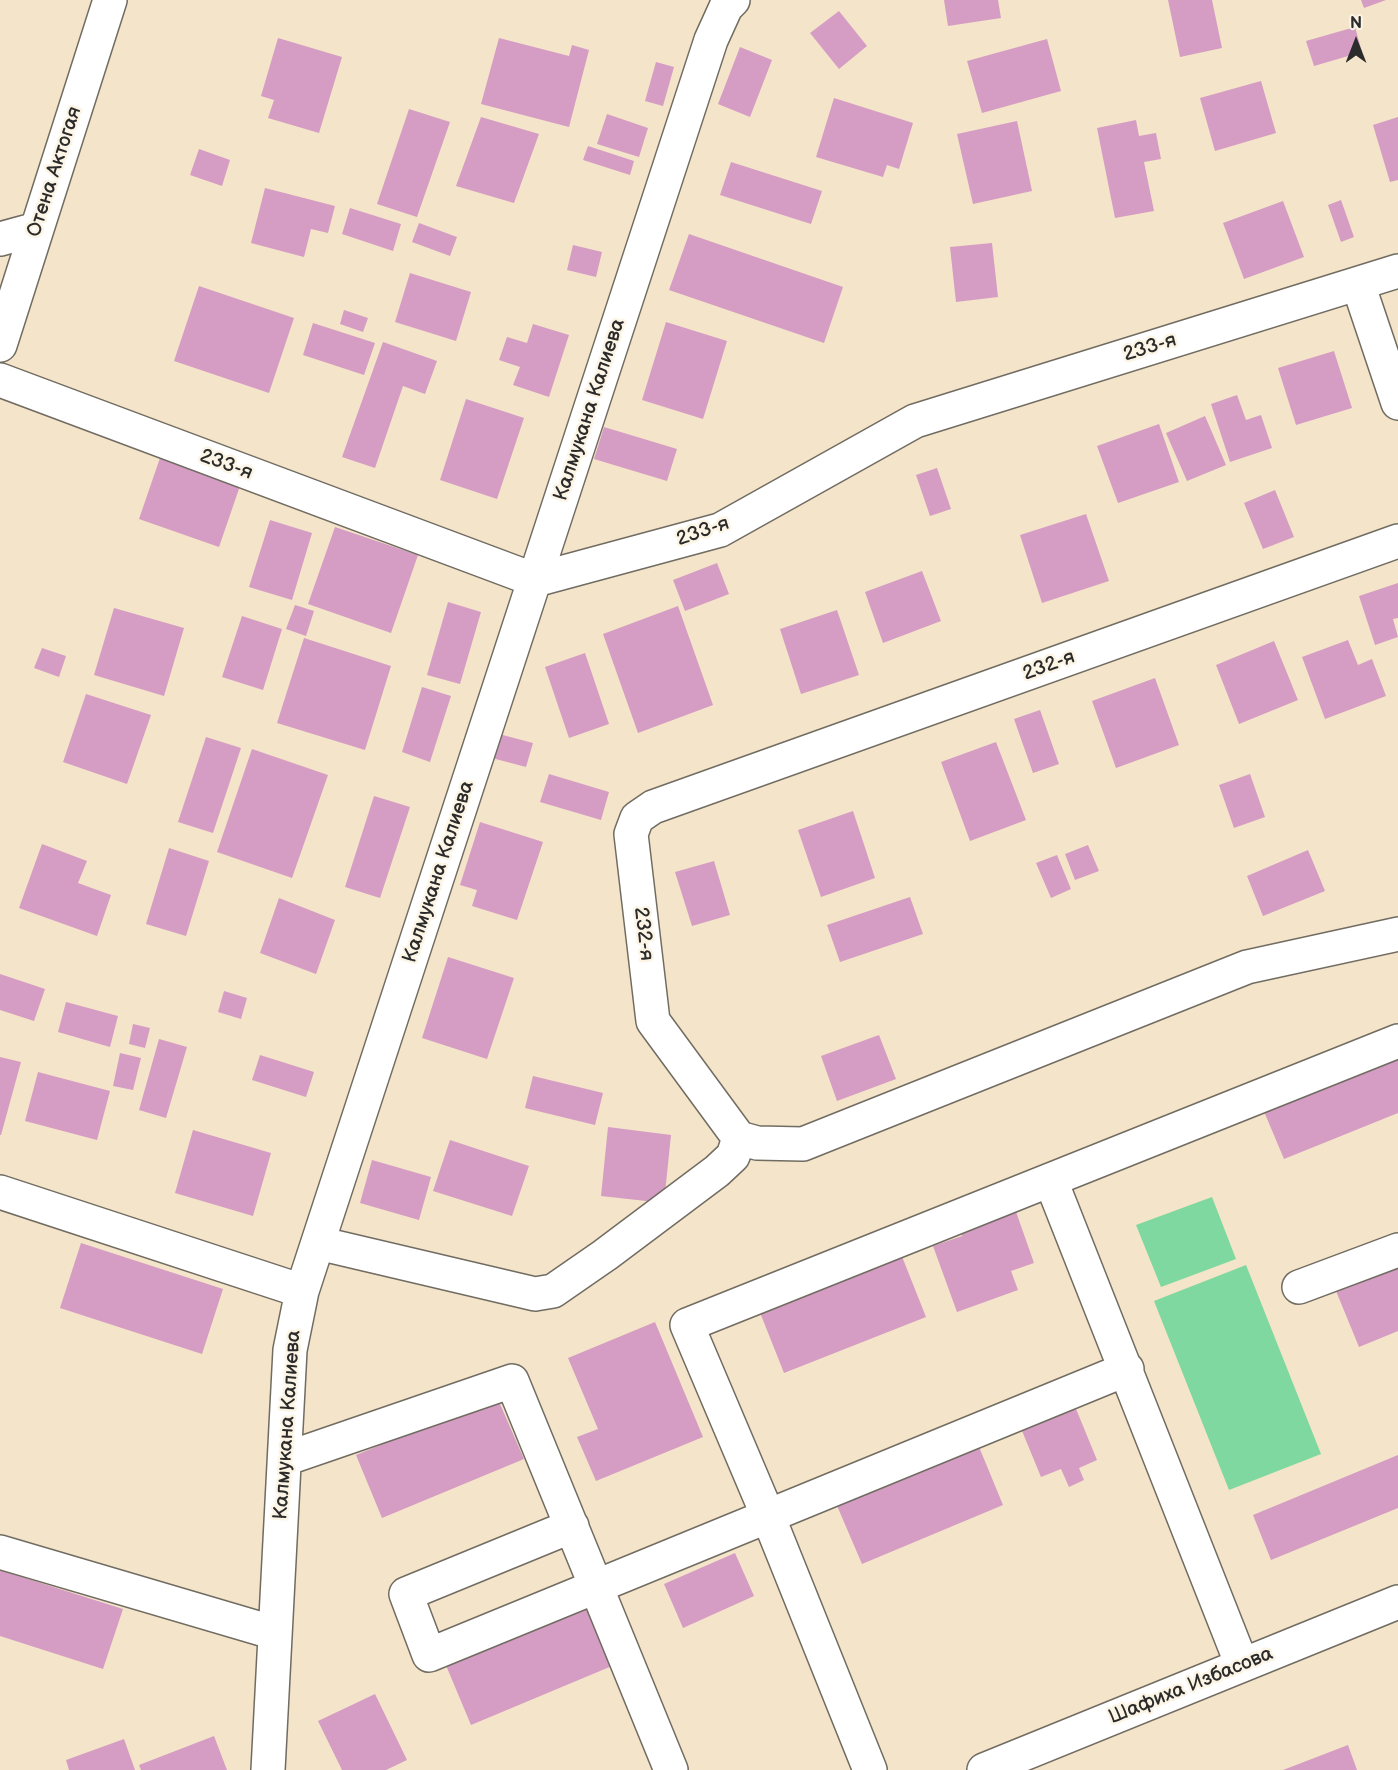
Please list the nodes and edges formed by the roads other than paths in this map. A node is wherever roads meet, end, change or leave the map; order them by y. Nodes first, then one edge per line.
1 (110, 0) edge
2 (733, 0) edge
3 (37, 229) junction
4 (0, 239) edge
5 (1398, 272) edge
6 (1358, 284) junction
7 (0, 345) edge
8 (0, 380) edge
9 (1398, 403) edge
10 (1398, 541) edge
11 (535, 580) junction
12 (1398, 934) edge
13 (1398, 1041) edge
14 (740, 1138) junction
15 (1051, 1181) junction
16 (0, 1192) edge
17 (318, 1243) junction
18 (1398, 1250) edge
19 (1299, 1287) dead end
20 (302, 1291) junction
21 (1126, 1369) junction
22 (285, 1459) junction
23 (768, 1516) junction
24 (572, 1526) junction
25 (0, 1552) edge
26 (597, 1587) junction
27 (1398, 1602) edge
28 (275, 1633) junction
29 (1242, 1665) junction
30 (268, 1770) edge
31 (671, 1770) edge
32 (870, 1770) edge
33 (984, 1770) edge

1 - 3 street, Отена Актогая
2 - 11 street, Калмукана Калиева
3 - 4 street
3 - 7 street, Отена Актогая
5 - 6 street, 233-я
6 - 9 street
6 - 11 street, 233-я
8 - 11 street, 233-я
10 - 14 street, 232-я
11 - 17 street, Калмукана Калиева
12 - 14 street
13 - 15 street
14 - 17 street
15 - 21 street
15 - 23 street
16 - 20 street
17 - 20 street, Калмукана Калиева
18 - 19 street
20 - 22 street, Калмукана Калиева
21 - 23 street
21 - 29 street
22 - 24 street
22 - 28 street, Калмукана Калиева
23 - 26 street
23 - 32 street
24 - 26 street
24 - 26 street
25 - 28 street
26 - 31 street
27 - 29 street, Шафиха Избасова
28 - 30 street, Калмукана Калиева
29 - 33 street, Шафиха Избасова

